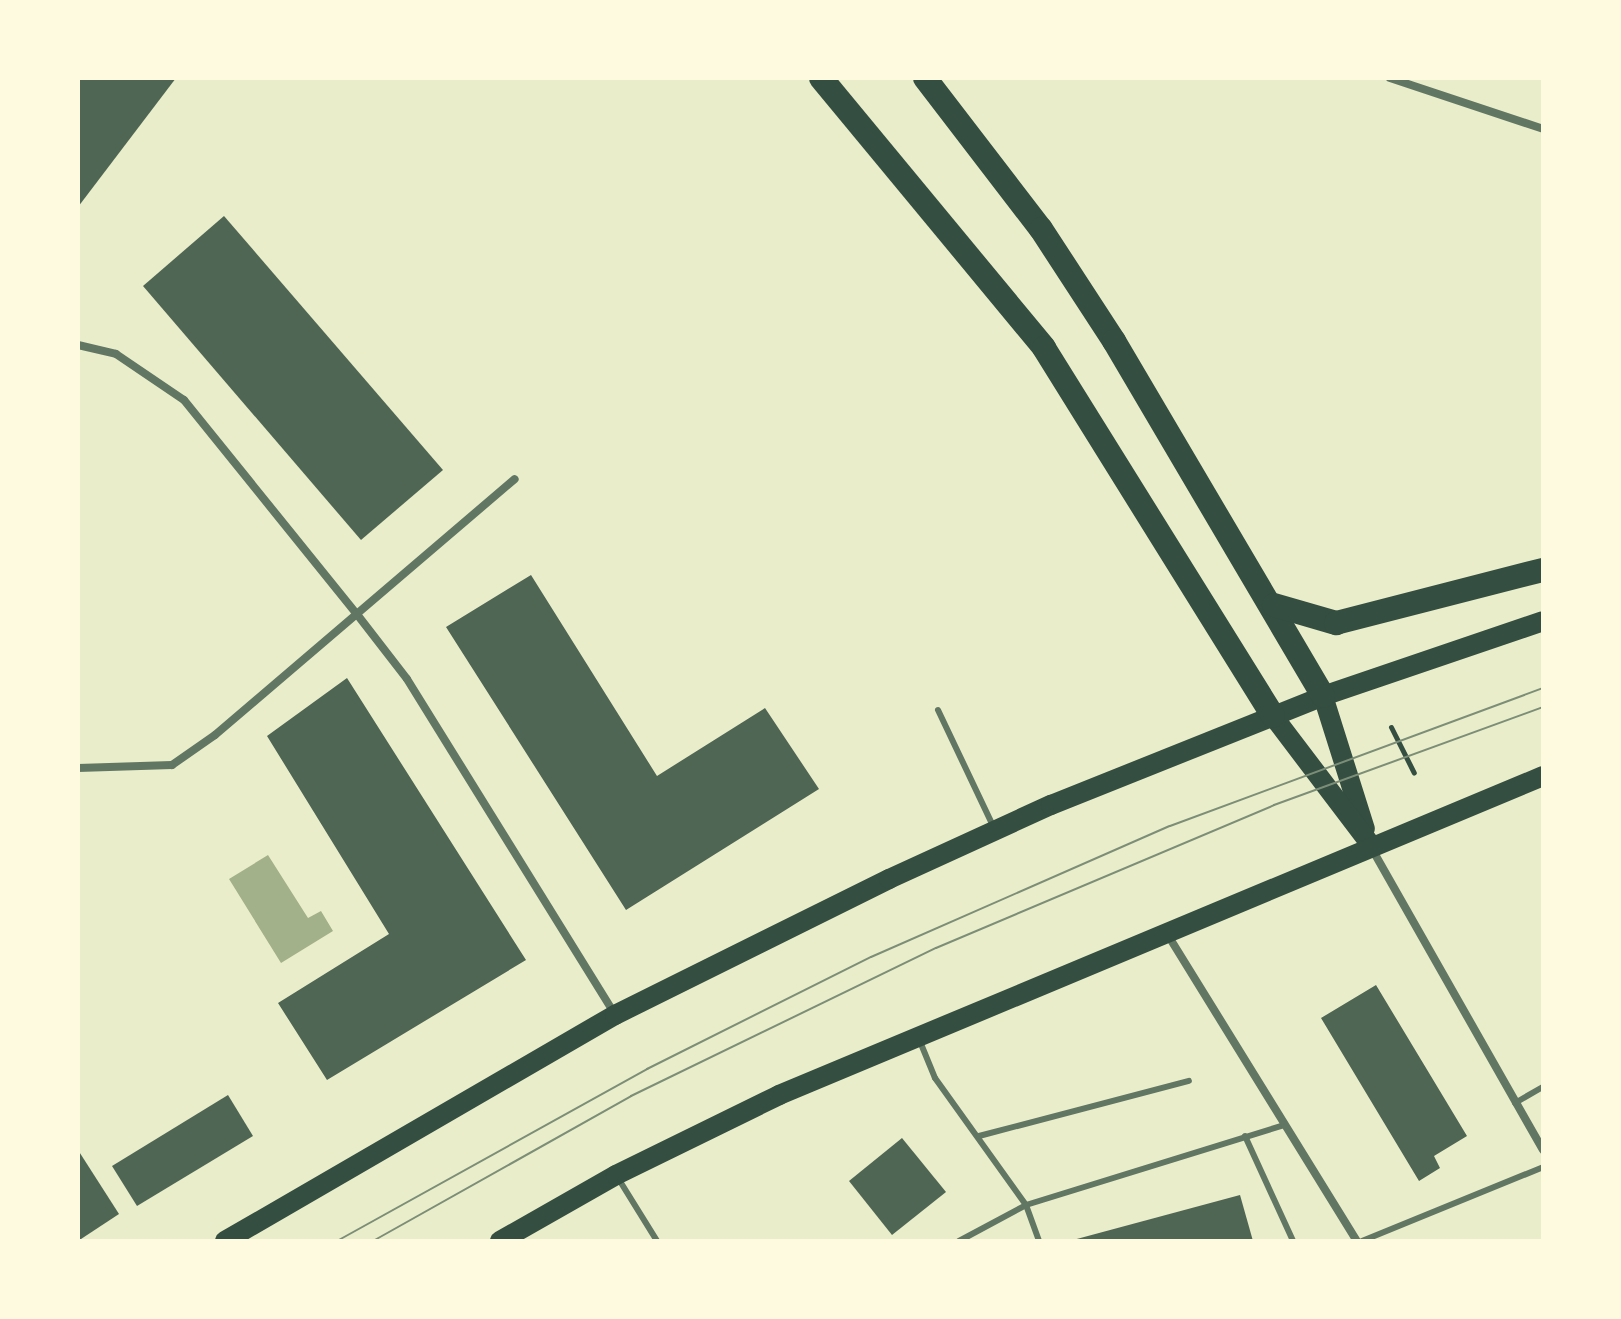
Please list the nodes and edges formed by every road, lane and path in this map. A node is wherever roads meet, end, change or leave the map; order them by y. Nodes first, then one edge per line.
1 (821, 78) edge
2 (925, 78) edge
3 (1390, 78) edge
4 (1543, 129) edge
5 (78, 345) edge
6 (515, 479) dead end
7 (1543, 570) edge
8 (1274, 605) junction
9 (356, 613) junction
10 (1543, 621) edge
11 (1323, 696) junction
12 (938, 710) dead end
13 (1273, 716) junction
14 (1391, 727) dead end
15 (78, 768) edge
16 (1414, 773) dead end
17 (1543, 776) edge
18 (995, 831) junction
19 (1370, 844) junction
20 (1165, 931) junction
21 (615, 1015) junction
22 (918, 1036) junction
23 (1189, 1081) dead end
24 (1543, 1087) edge
25 (1515, 1103) junction
26 (1284, 1125) junction
27 (979, 1136) junction
28 (1245, 1136) junction
29 (1543, 1150) edge
30 (1543, 1167) edge
31 (616, 1175) junction
32 (1026, 1205) junction
33 (225, 1241) edge
34 (500, 1241) edge
35 (657, 1241) edge
36 (959, 1241) edge
37 (1039, 1241) edge
38 (1293, 1241) edge
39 (1360, 1241) edge

1 - 13 highway
2 - 8 highway
3 - 4 street
5 - 9 street
6 - 9 street
7 - 8 highway
8 - 11 highway
9 - 15 street
9 - 21 street
10 - 11 main road
11 - 13 main road
11 - 19 main road
12 - 18 lane
13 - 18 main road
13 - 19 main road
14 - 16 path
17 - 19 main road
18 - 21 main road
19 - 20 main road
19 - 25 street
20 - 22 main road
20 - 26 street
21 - 33 main road
22 - 27 lane
22 - 31 main road
23 - 27 lane
24 - 25 lane
25 - 29 street
26 - 28 lane
26 - 39 street
27 - 32 lane
28 - 32 lane
28 - 38 lane
30 - 39 lane
31 - 34 main road
31 - 35 lane
32 - 36 lane
32 - 37 lane

